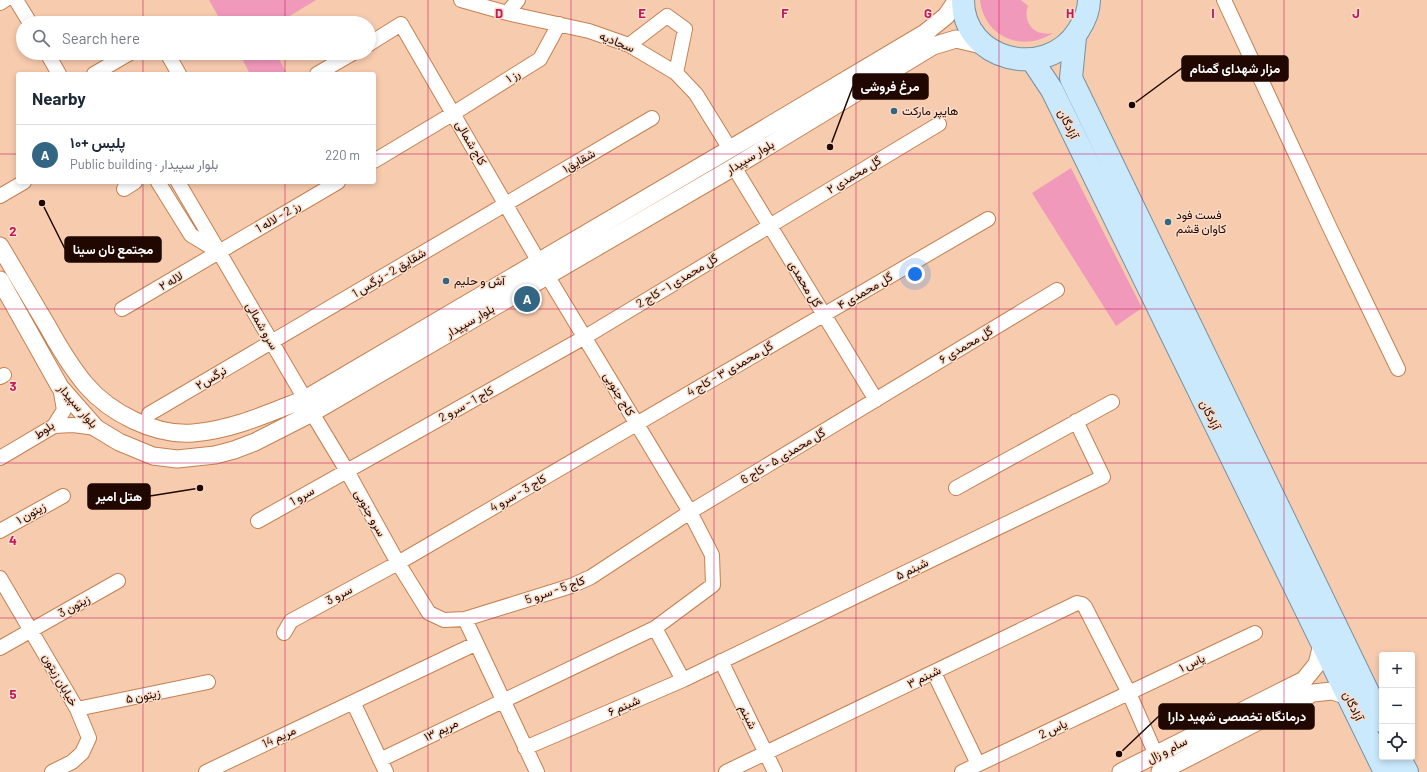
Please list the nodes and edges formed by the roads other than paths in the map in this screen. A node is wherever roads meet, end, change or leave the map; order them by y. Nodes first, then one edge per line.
1 (4, 0) edge
2 (16, 0) edge
3 (461, 0) edge
4 (518, 0) edge
5 (956, 0) edge
6 (963, 0) edge
7 (1089, 0) edge
8 (1224, 0) edge
9 (0, 3) edge
10 (507, 12) junction
11 (26, 16) edge
12 (559, 24) junction
13 (1075, 37) junction
14 (376, 40) edge
15 (629, 45) junction
16 (986, 46) junction
17 (51, 60) edge
18 (118, 60) edge
19 (171, 60) edge
20 (341, 60) edge
21 (1032, 60) junction
22 (58, 72) edge
23 (97, 72) edge
24 (178, 72) edge
25 (320, 72) edge
26 (676, 73) junction
27 (454, 113) junction
28 (652, 118) dead end
29 (939, 124) dead end
30 (730, 149) junction
31 (376, 159) edge
32 (734, 167) junction
33 (21, 184) edge
34 (159, 184) edge
35 (179, 184) edge
36 (331, 184) edge
37 (0, 196) edge
38 (506, 204) junction
39 (988, 219) dead end
40 (770, 226) junction
41 (0, 246) edge
42 (219, 252) junction
43 (543, 269) junction
44 (0, 280) edge
45 (1057, 290) dead end
46 (122, 309) dead end
47 (824, 315) junction
48 (585, 337) junction
49 (272, 342) junction
50 (1398, 369) dead end
51 (60, 387) junction
52 (876, 400) junction
53 (1112, 402) dead end
54 (309, 406) junction
55 (149, 414) dead end
56 (1076, 421) junction
57 (637, 424) junction
58 (54, 426) junction
59 (96, 428) junction
60 (0, 458) edge
61 (1249, 470) junction
62 (347, 471) junction
63 (956, 488) dead end
64 (63, 496) dead end
65 (690, 512) junction
66 (258, 521) dead end
67 (0, 531) edge
68 (398, 563) junction
69 (0, 578) edge
70 (118, 581) dead end
71 (429, 613) joint
72 (465, 619) junction
73 (655, 628) junction
74 (31, 630) junction
75 (284, 633) dead end
76 (1255, 633) dead end
77 (476, 644) junction
78 (1322, 644) junction
79 (0, 648) edge
80 (721, 661) junction
81 (934, 673) junction
82 (684, 680) junction
83 (208, 682) dead end
84 (1129, 693) junction
85 (1349, 696) junction
86 (503, 701) junction
87 (353, 702) junction
88 (77, 709) junction
89 (1379, 715) edge
90 (525, 748) junction
91 (766, 753) junction
92 (1401, 760) edge
93 (978, 764) junction
94 (383, 766) edge
95 (1160, 768) edge
96 (52, 772) edge
97 (206, 772) edge
98 (537, 772) edge
99 (726, 772) edge
100 (775, 772) edge
101 (962, 772) edge
102 (1121, 772) edge
103 (1385, 772) edge
104 (1407, 772) edge

1 - 9 street
2 - 11 street
3 - 10 street, سجادیه
4 - 10 street
5 - 30 street, بلوار سپیدار
6 - 16 main road
7 - 13 main road
8 - 50 street
10 - 12 street, سجادیه
12 - 15 street, سجادیه
12 - 27 street, رز ۱
13 - 21 main road
13 - 61 main road, آزادگان
14 - 27 street, کاج شمالی
15 - 26 street, سجادیه
15 - 26 street
16 - 21 main road
16 - 32 street, بلوار سپیدار
17 - 22 street
18 - 23 street
19 - 24 street
20 - 25 street
21 - 61 main road, آزادگان
26 - 30 street, سجادیه
27 - 31 street
27 - 38 street, کاج شمالی
28 - 38 street, شقایق۱
29 - 40 street, گل محمدی ۲
30 - 43 street, بلوار سپیدار
32 - 40 street, گل محمدی
32 - 43 street, بلوار سپیدار
33 - 37 street
34 - 42 street, سرو شمالی
35 - 42 street, سرو شمالی
36 - 42 street, رز 2 - لاله 1
38 - 43 street, کاج شمالی
38 - 49 street, شقایق 2 - نرگس 1
39 - 47 street, گل محمدی ۴
40 - 47 street, گل محمدی
40 - 48 street, گل محمدی ۱ - کاج 2
41 - 54 street, بلوار سپیدار
42 - 46 street, لاله ۲
42 - 49 street, سرو شمالی
43 - 48 street, کاج جنوبی
43 - 54 street, بلوار سپیدار
44 - 51 street, بلوار سپیدار
45 - 52 street, گل محمدی ۶
47 - 52 street, گل محمدی
47 - 57 street, گل محمدی ۳ - کاج 4
48 - 57 street, کاج جنوبی
48 - 62 street, کاج 1 - سرو 2
49 - 54 street, سرو شمالی
49 - 55 street, نرگس۲
51 - 58 street, بلوط
51 - 59 street, بلوار سپیدار
52 - 65 street, گل محمدی ۵ - کاج 6
53 - 56 street
54 - 59 street, بلوار سپیدار
54 - 62 street, سرو جنوبی
56 - 63 street
56 - 80 street, شبنم ۵
57 - 65 street, کاج جنوبی
57 - 68 street, کاج 3 - سرو 4
58 - 59 street
58 - 60 street, بلوط
61 - 78 main road, آزادگان
61 - 89 main road, آزادگان
62 - 66 street, سرو 1
62 - 68 street, سرو جنوبی
64 - 67 street, زیتون ۱
65 - 72 street, کاج 5 - سرو 5
65 - 73 street, کاج جنوبی
68 - 71 street, سرو جنوبی
68 - 75 street, سرو 3
69 - 74 street, خیابان زیتون
70 - 74 street, زیتون 3
71 - 72 street, کاج 5 - سرو 5
72 - 77 street
73 - 82 street
73 - 86 street, مریم ۱۳
74 - 79 street, زیتون 3
74 - 88 street, خیابان زیتون
76 - 84 street, یاس ۱
77 - 86 street
77 - 87 street, مریم 14
78 - 85 main road, آزادگان
78 - 95 street, سام و زال
80 - 82 street, شبنم ۶
80 - 91 street, شبنم
81 - 84 street, شبنم ۳
81 - 91 street, شبنم ۳
81 - 93 street
82 - 90 street, شبنم ۶
83 - 88 street, زیتون ۵
84 - 93 street, یاس 2
84 - 95 street
85 - 95 street, سام و زال
85 - 103 main road, آزادگان
86 - 90 street
86 - 94 street, مریم ۱۳
87 - 94 street
87 - 97 street, مریم 14
88 - 96 street, خیابان زیتون
90 - 98 street
91 - 99 street, شبنم ۳
91 - 100 street, شبنم
92 - 104 main road
93 - 101 street, یاس 2
95 - 102 street, سام و زال

